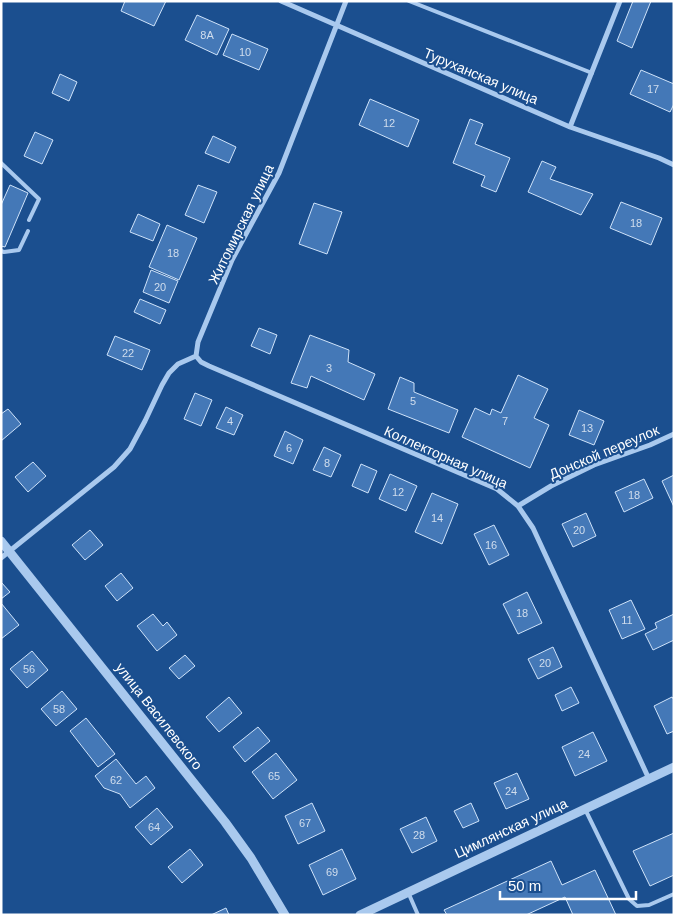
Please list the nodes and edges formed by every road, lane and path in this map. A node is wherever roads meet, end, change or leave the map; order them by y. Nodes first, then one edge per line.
1 (281, 1) edge
2 (346, 1) edge
3 (409, 1) edge
4 (620, 1) edge
5 (336, 26) junction
6 (592, 73) junction
7 (570, 127) junction
8 (1, 163) edge
9 (674, 165) edge
10 (29, 220) dead end
11 (28, 230) dead end
12 (1, 251) edge
13 (196, 356) junction
14 (674, 434) edge
15 (518, 506) junction
16 (1, 541) edge
17 (10, 551) junction
18 (1, 558) edge
19 (674, 767) edge
20 (649, 779) junction
21 (585, 808) junction
22 (408, 892) junction
23 (674, 894) edge
24 (285, 915) edge
25 (360, 915) edge
26 (418, 915) edge

1 - 5 street, Туруханская улица
2 - 5 street, Житомирская улица
3 - 6 lane
4 - 6 street
5 - 7 street, Туруханская улица
5 - 13 street, Житомирская улица
6 - 7 street
7 - 9 street, Туруханская улица
8 - 10 lane
11 - 12 lane
13 - 15 street, Коллекторная улица
13 - 17 street
14 - 15 street, Донской переулок
15 - 20 street, Коллекторная улица
16 - 17 street, улица Василевского
17 - 18 street
17 - 24 street, улица Василевского
19 - 20 street, Цимлянская улица
20 - 21 street, Цимлянская улица
21 - 22 street, Цимлянская улица
21 - 23 lane
22 - 25 street, Цимлянская улица
22 - 26 lane

